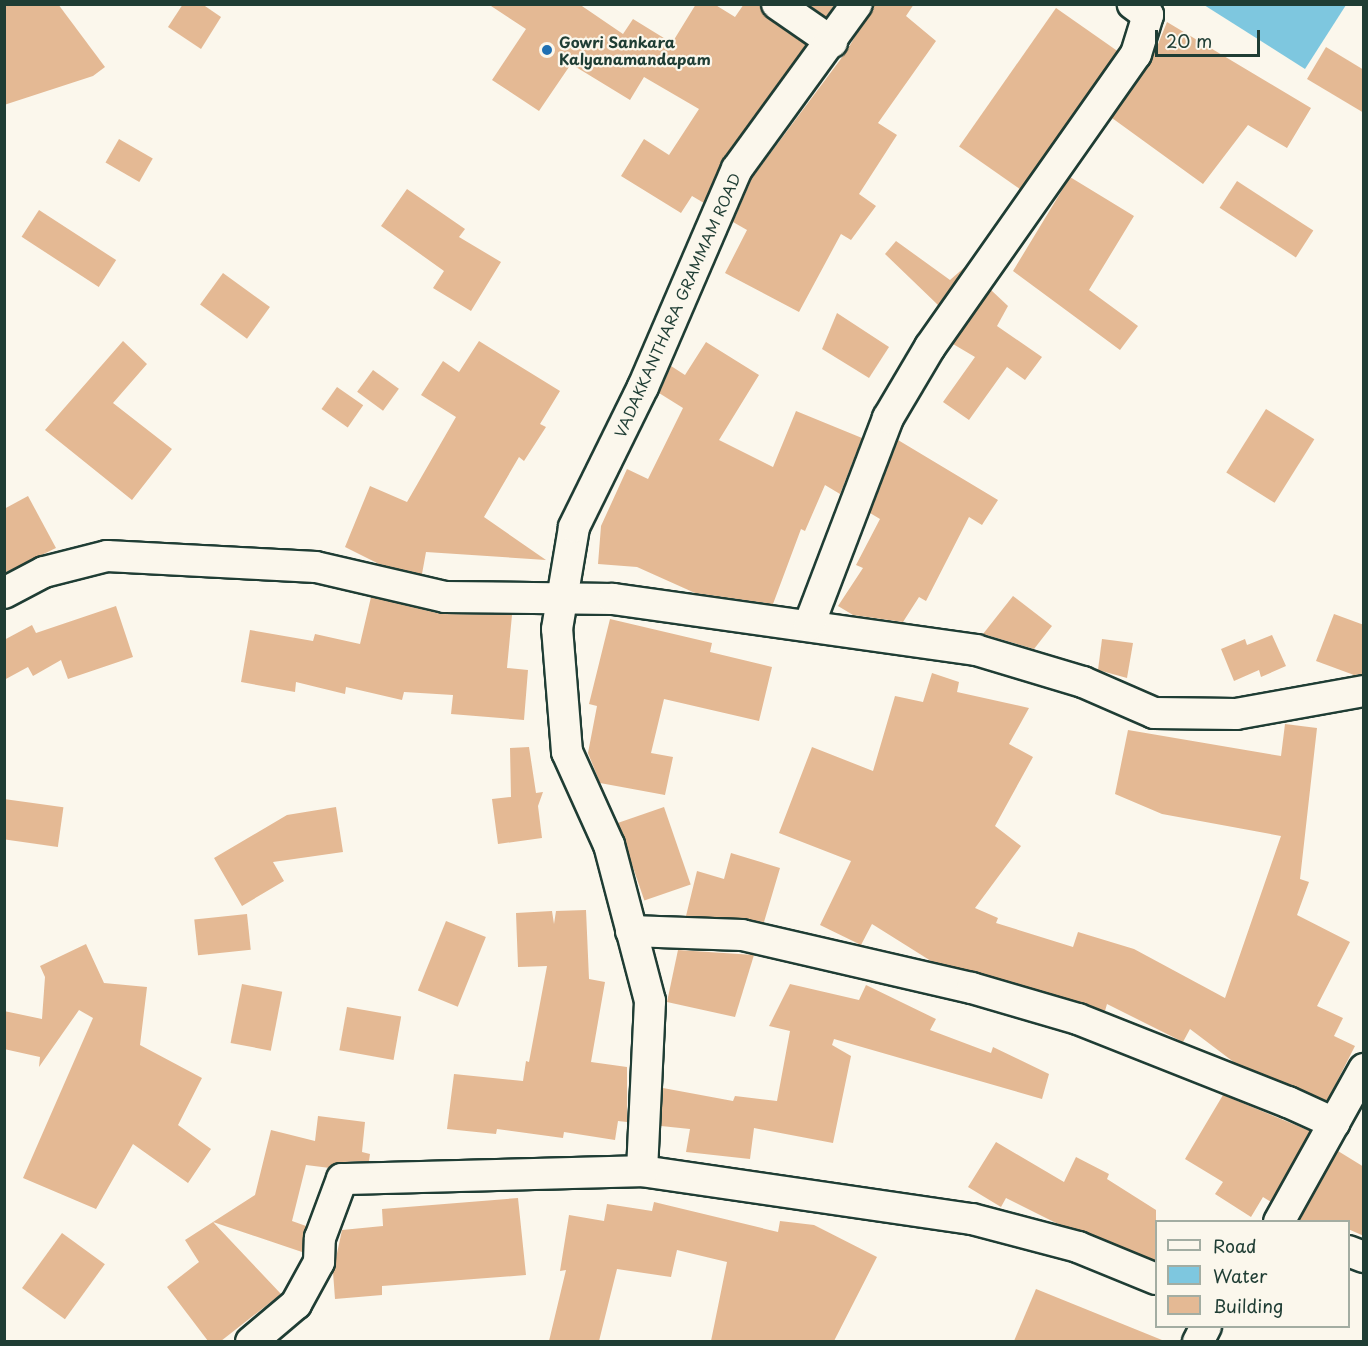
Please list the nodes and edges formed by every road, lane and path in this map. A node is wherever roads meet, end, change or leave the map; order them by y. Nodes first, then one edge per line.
1 (777, 4) edge
2 (857, 4) edge
3 (1133, 4) edge
4 (831, 42) junction
5 (4, 593) edge
6 (562, 598) junction
7 (809, 625) junction
8 (1364, 691) edge
9 (630, 931) junction
10 (1364, 1069) edge
11 (1334, 1123) junction
12 (642, 1171) junction
13 (1279, 1220) edge
14 (1155, 1279) edge
15 (251, 1341) edge

1 - 4 street
2 - 4 street, VADAKKANTHARA GRAMMAM ROAD
3 - 7 street
4 - 6 street, VADAKKANTHARA GRAMMAM ROAD
5 - 6 street
6 - 7 street
6 - 9 street, VADAKKANTHARA GRAMMAM ROAD
7 - 8 street
9 - 11 street
9 - 12 street, VADAKKANTHARA GRAMMAM ROAD
10 - 11 street
11 - 13 street
12 - 14 street
12 - 15 street

